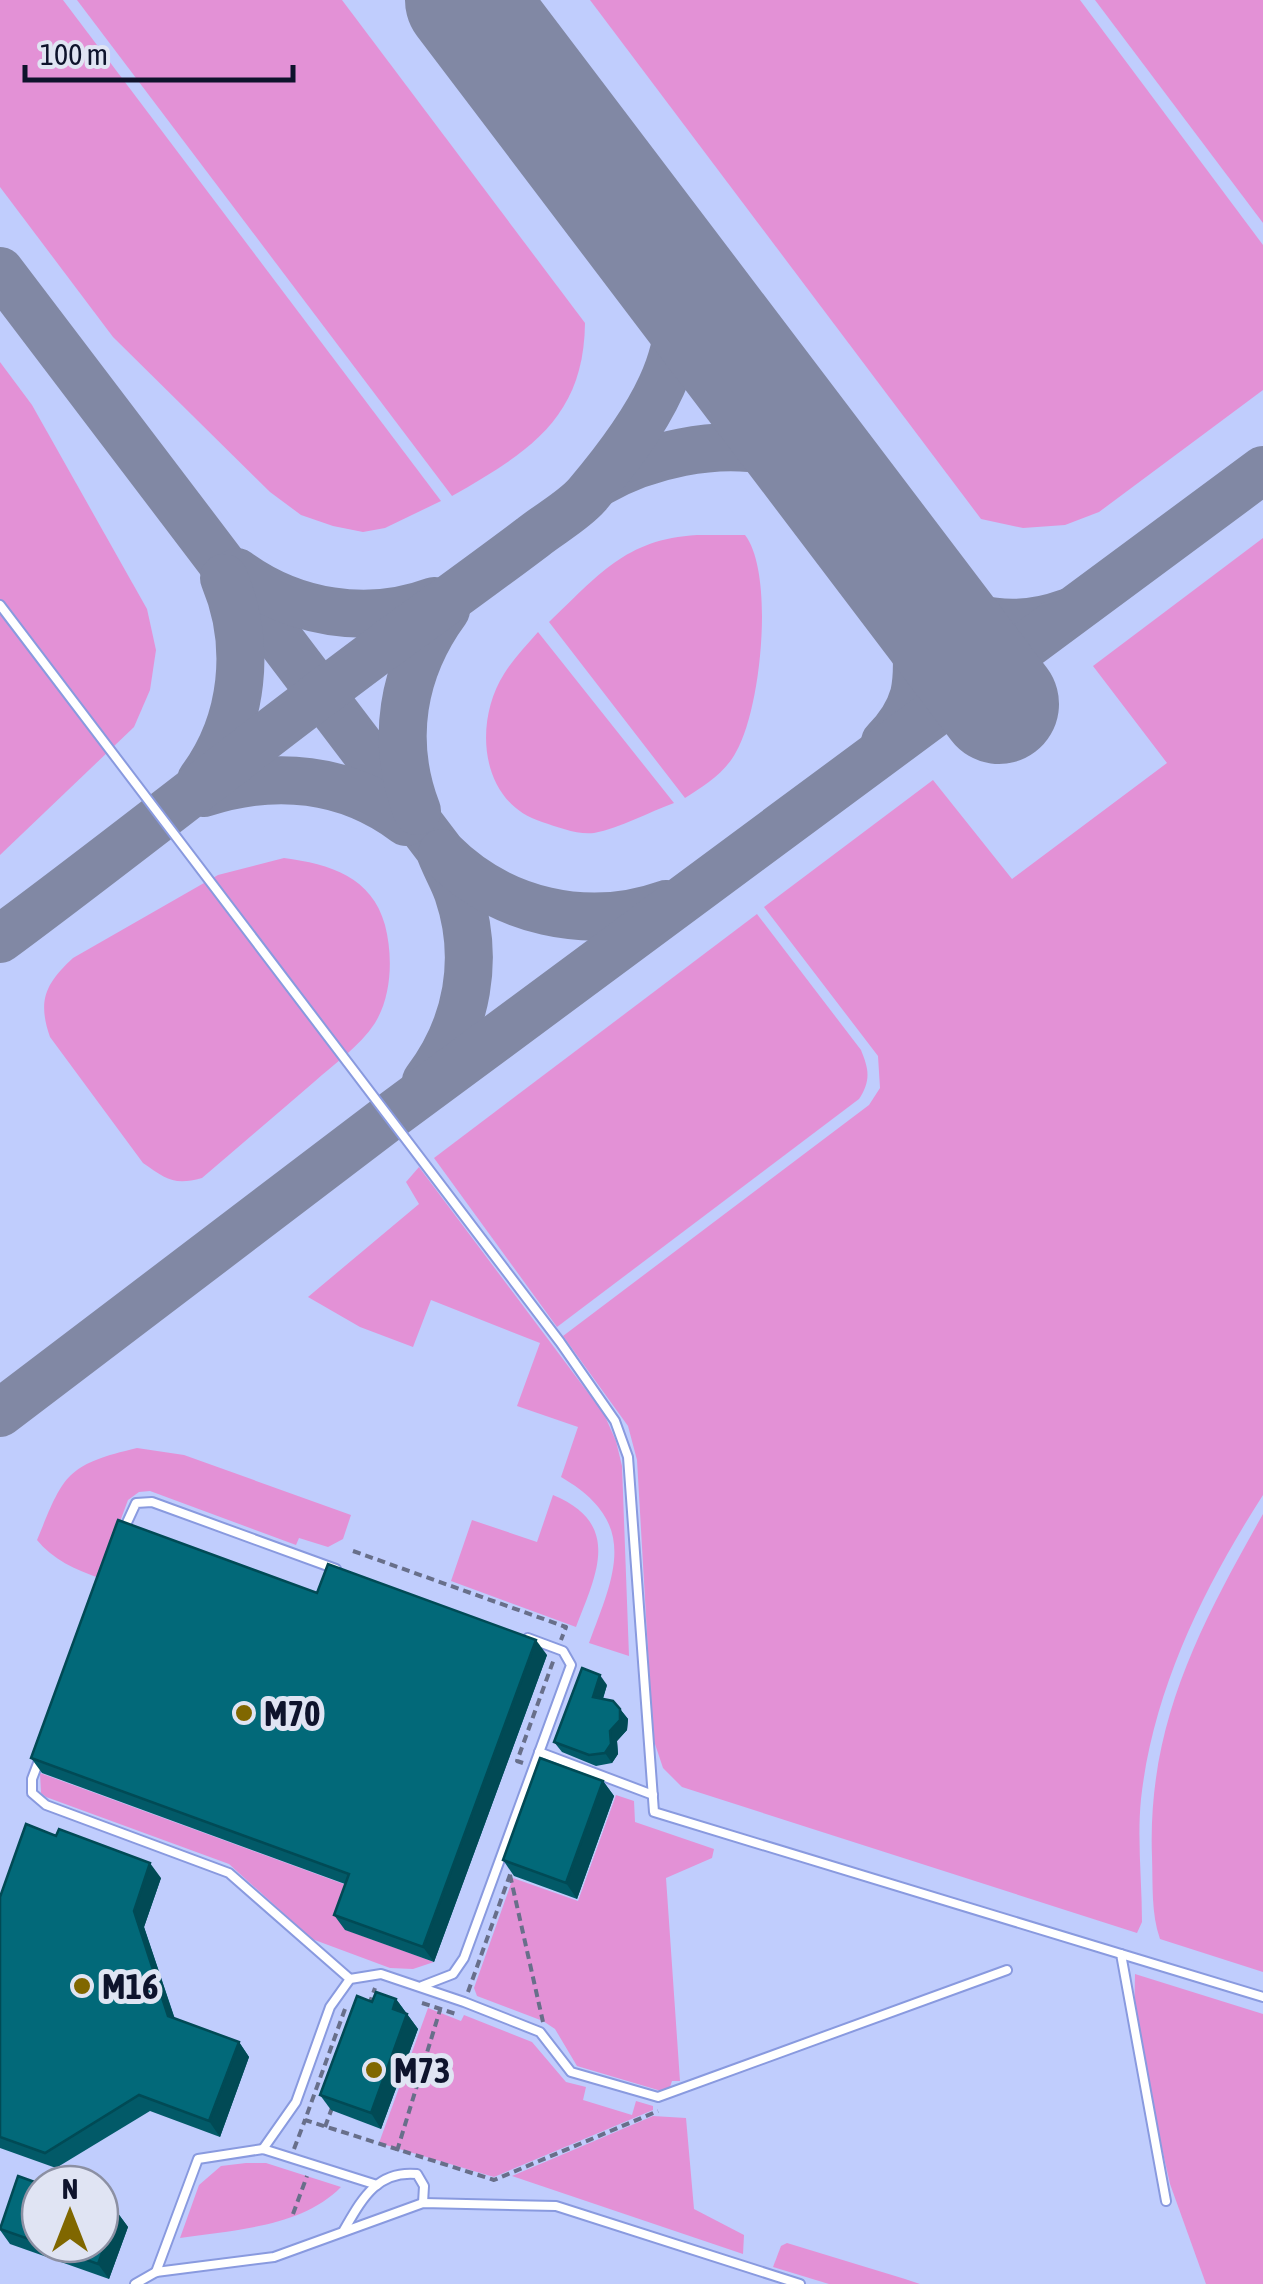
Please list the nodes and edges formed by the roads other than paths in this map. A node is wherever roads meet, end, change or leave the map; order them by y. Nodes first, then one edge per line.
1 (0, 606) edge
2 (117, 1546) edge
3 (347, 1572) edge
4 (523, 1636) edge
5 (45, 1744) edge
6 (539, 1752) junction
7 (653, 1795) junction
8 (1121, 1954) junction
9 (1007, 1970) dead end
10 (350, 1978) junction
11 (422, 1986) junction
12 (1263, 1997) edge
13 (262, 2149) junction
14 (377, 2185) junction
15 (1166, 2201) dead end
16 (423, 2202) junction
17 (344, 2230) junction
18 (156, 2272) junction
19 (135, 2284) edge
20 (800, 2284) edge

1 - 7 lane
2 - 3 lane
4 - 6 lane
5 - 10 lane
6 - 7 lane
6 - 11 lane
7 - 8 lane
8 - 12 lane
8 - 15 lane
9 - 11 lane
10 - 11 lane
10 - 13 lane
13 - 14 lane
13 - 18 lane
14 - 16 lane
14 - 17 lane
16 - 17 lane
16 - 20 lane
17 - 18 lane
18 - 19 lane

